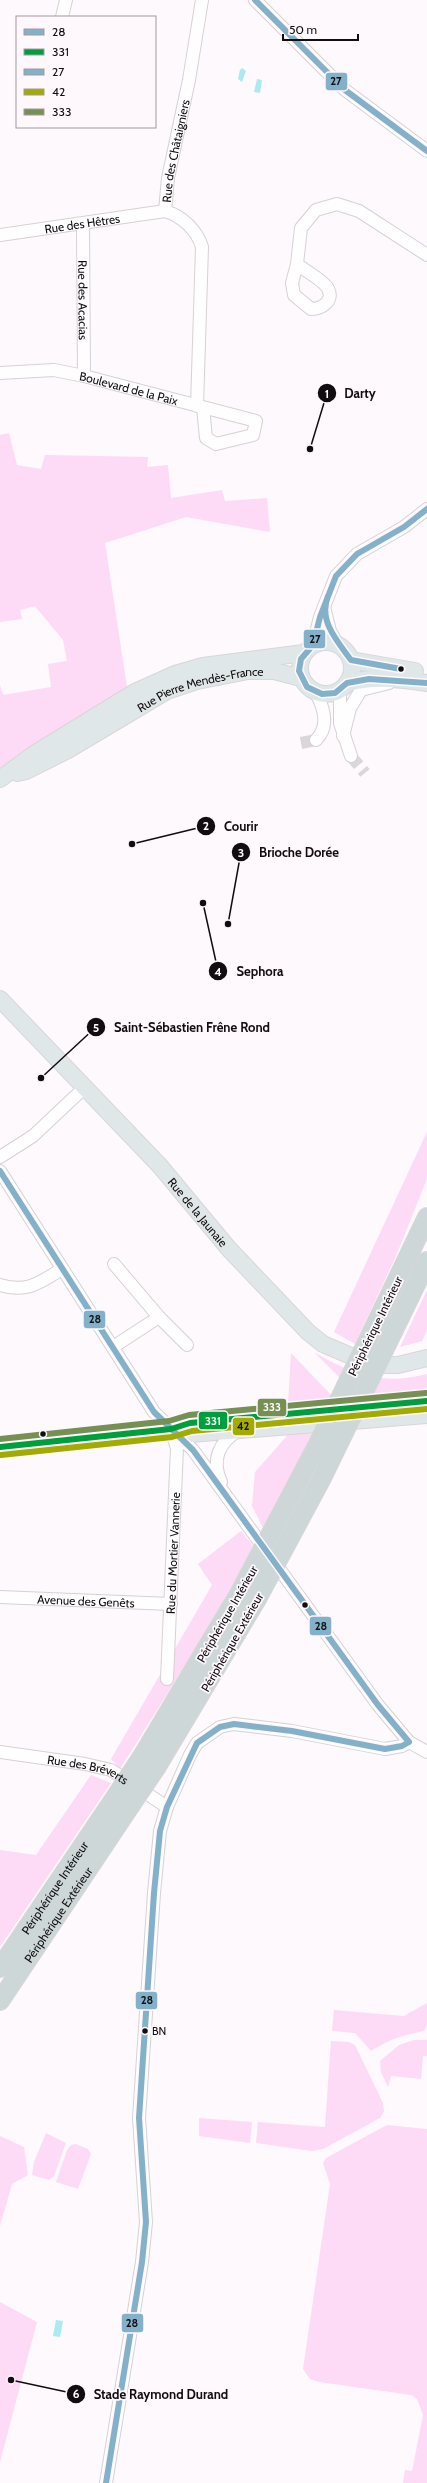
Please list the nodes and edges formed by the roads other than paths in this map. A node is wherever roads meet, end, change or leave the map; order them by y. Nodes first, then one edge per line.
1 (66, 0) edge
2 (202, 0) edge
3 (255, 0) edge
4 (269, 0) edge
5 (268, 13) junction
6 (62, 16) edge
7 (427, 151) edge
8 (165, 211) junction
9 (83, 224) junction
10 (0, 235) edge
11 (427, 256) edge
12 (297, 264) dead end
13 (0, 373) edge
14 (84, 376) junction
15 (200, 407) junction
16 (256, 421) joint
17 (427, 508) edge
18 (324, 606) junction
19 (338, 645) junction
20 (308, 649) junction
21 (351, 660) junction
22 (427, 672) edge
23 (301, 678) junction
24 (406, 680) junction
25 (427, 683) edge
26 (344, 687) junction
27 (134, 692) junction
28 (316, 693) junction
29 (104, 728) junction
30 (343, 736) junction
31 (316, 740) dead end
32 (351, 756) tunnel mouth
33 (3, 777) edge
34 (0, 998) edge
35 (86, 1087) junction
36 (0, 1157) edge
37 (0, 1171) edge
38 (427, 1217) edge
39 (427, 1261) edge
40 (114, 1264) dead end
41 (62, 1269) junction
42 (0, 1285) edge
43 (159, 1317) junction
44 (187, 1345) dead end
45 (113, 1347) junction
46 (427, 1358) edge
47 (427, 1401) edge
48 (427, 1408) edge
49 (427, 1414) edge
50 (393, 1418) junction
51 (170, 1429) junction
52 (239, 1430) junction
53 (0, 1447) edge
54 (228, 1498) junction
55 (0, 1597) edge
56 (171, 1604) junction
57 (167, 1679) dead end
58 (409, 1742) junction
59 (0, 1752) edge
60 (427, 1752) edge
61 (168, 1807) junction
62 (0, 1968) edge
63 (0, 2001) edge
64 (106, 2483) edge

1 - 6 street
2 - 8 street, Rue des Châtaigniers
3 - 5 street
4 - 5 street
5 - 7 street
8 - 9 street, Rue des Hêtres
8 - 15 street, Rue des Châtaigniers
9 - 10 street, Rue des Hêtres
9 - 14 street, Rue des Acacias
11 - 12 street
13 - 14 street, Boulevard de la Paix
14 - 15 street, Boulevard de la Paix
15 - 16 street, Boulevard de la Paix
15 - 16 street, Rue des Châtaigniers
17 - 18 street
18 - 19 street
18 - 20 street
19 - 20 main road
19 - 21 main road
20 - 23 main road
20 - 27 main road, Rue Pierre Mendès-France
21 - 22 main road
21 - 26 main road
23 - 28 main road
23 - 29 main road, Rue Pierre Mendès-France
24 - 25 main road
24 - 26 main road
24 - 30 street
26 - 28 main road
26 - 30 street
27 - 29 street, Rue Pierre Mendès-France
27 - 33 main road, Rue Pierre Mendès-France
28 - 31 street
29 - 33 main road, Rue Pierre Mendès-France
30 - 32 street
34 - 35 main road, Rue de la Jaunaie
35 - 36 street
35 - 46 main road, Rue de la Jaunaie
37 - 41 street
38 - 62 highway, Périphérique Intérieur, bridge
39 - 63 highway, Périphérique Extérieur, bridge
40 - 43 street
41 - 42 street
41 - 45 street
43 - 44 street
43 - 45 street
45 - 51 street
47 - 51 main road
48 - 50 main road
49 - 50 main road
50 - 52 main road
51 - 52 main road
51 - 53 main road
51 - 54 street
51 - 56 street, Rue du Mortier Vannerie
52 - 54 street
54 - 58 street
55 - 56 street, Avenue des Genêts
56 - 57 street, Rue du Mortier Vannerie
58 - 60 street
58 - 61 street
59 - 61 street, Rue des Bréverts
61 - 64 street

